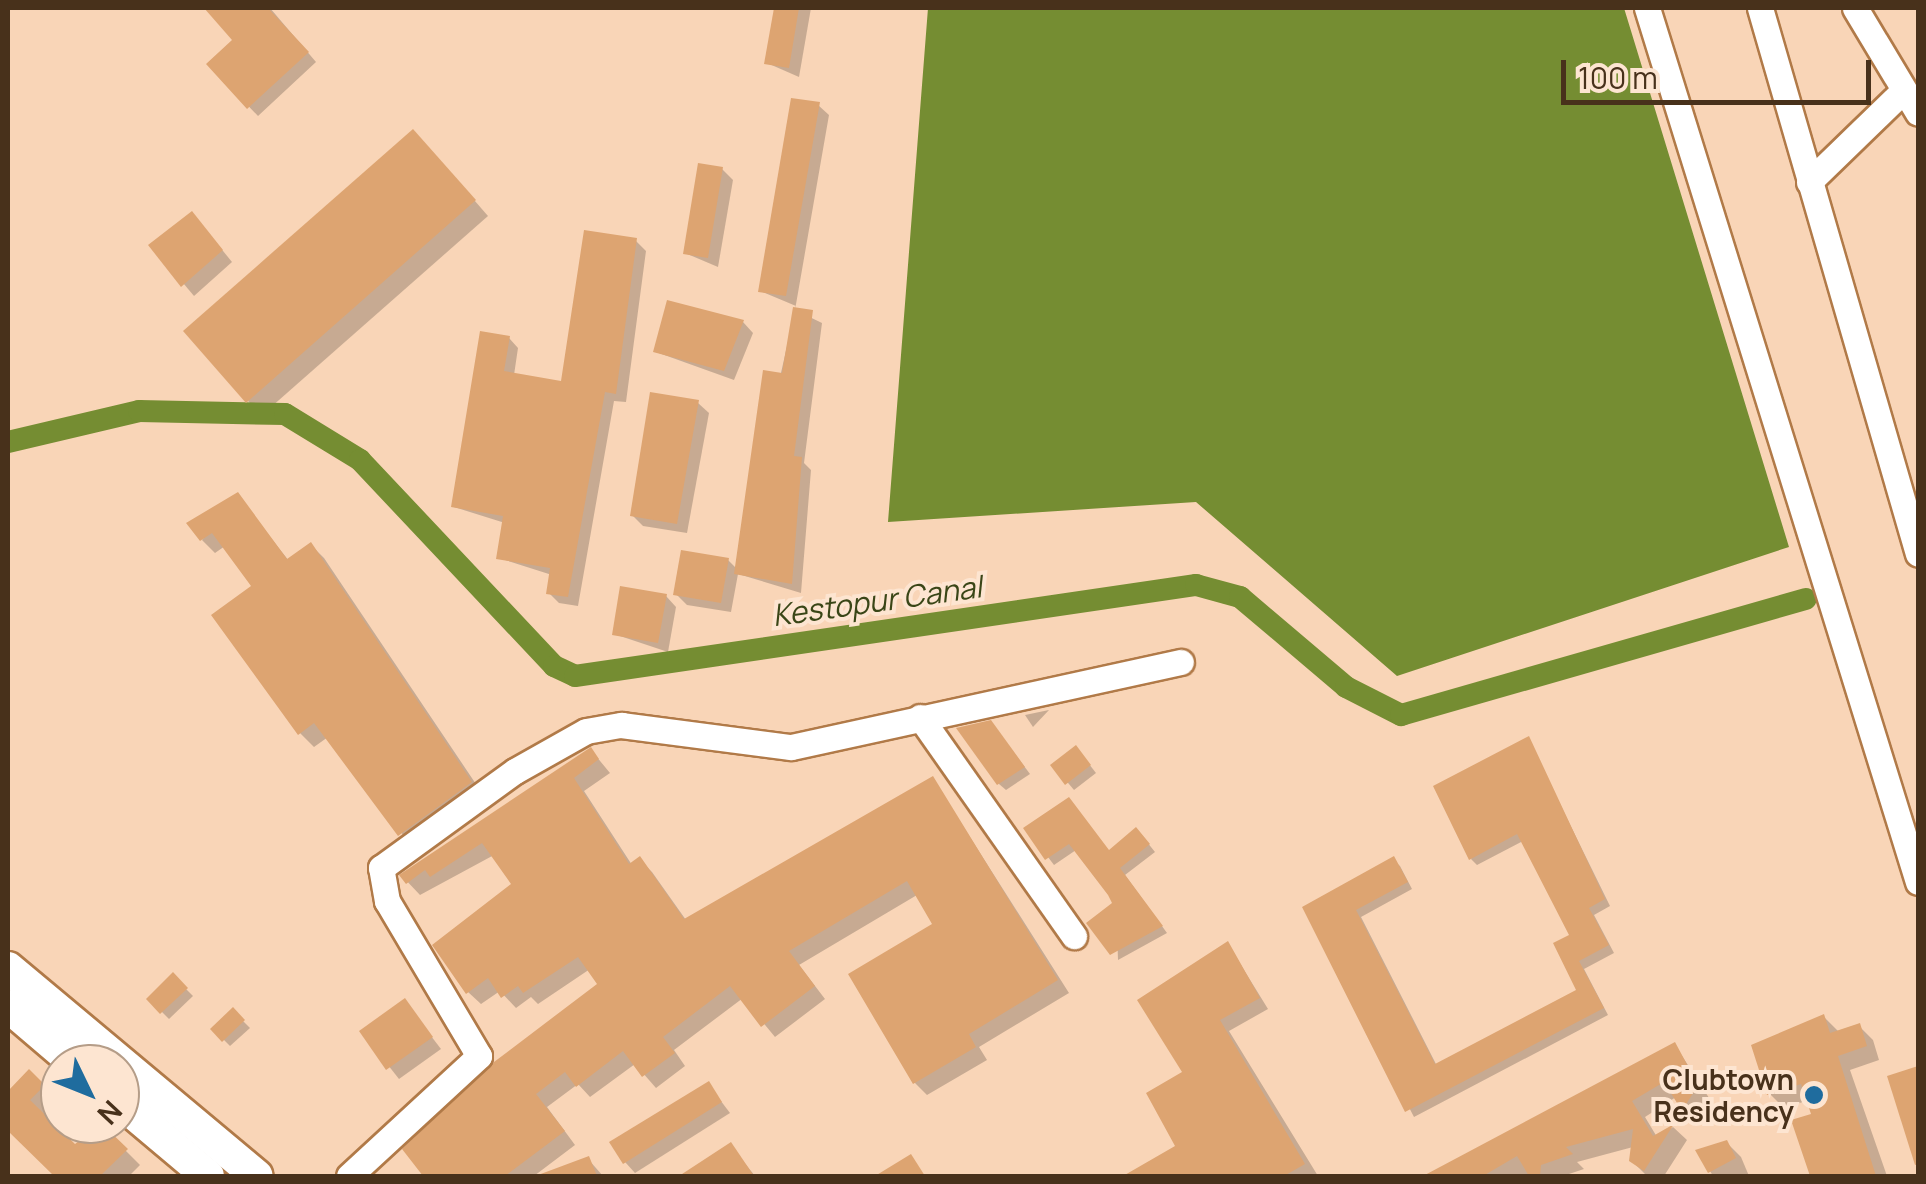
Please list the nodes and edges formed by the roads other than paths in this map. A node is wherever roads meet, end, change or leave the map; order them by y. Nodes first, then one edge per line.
1 (1647, 8) edge
2 (1760, 8) edge
3 (1856, 8) edge
4 (1904, 91) junction
5 (1918, 113) edge
6 (1809, 182) junction
7 (1918, 554) edge
8 (1181, 662) dead end
9 (920, 716) junction
10 (1918, 882) edge
11 (1074, 936) dead end
12 (8, 968) edge
13 (8, 1006) edge
14 (53, 1044) edge
15 (140, 1119) edge
16 (208, 1176) edge
17 (257, 1176) edge
18 (349, 1176) edge

1 - 10 street
2 - 6 street
3 - 4 street
4 - 5 street
4 - 6 street
6 - 7 street
8 - 9 street
9 - 11 street
9 - 18 street
12 - 17 main road
13 - 14 main road
15 - 16 main road

